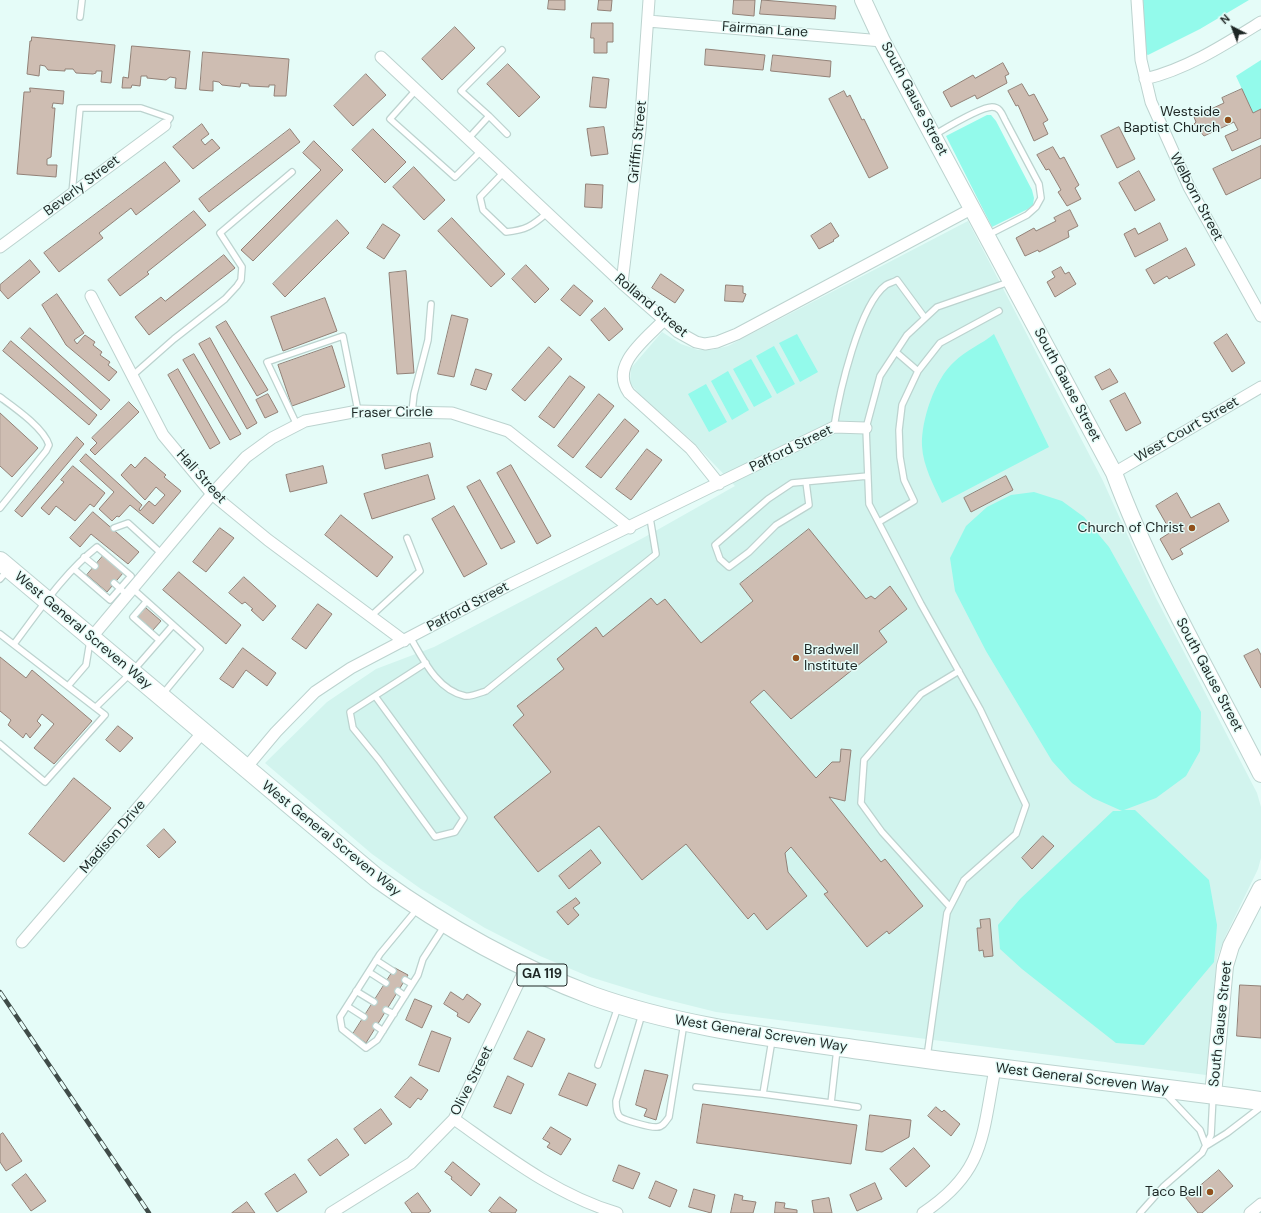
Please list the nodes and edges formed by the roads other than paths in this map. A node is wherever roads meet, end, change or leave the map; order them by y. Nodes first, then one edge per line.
1 (82, 0) edge
2 (649, 0) edge
3 (862, 0) edge
4 (1137, 0) edge
5 (80, 17) dead end
6 (648, 21) junction
7 (1261, 22) edge
8 (882, 40) junction
9 (502, 50) dead end
10 (381, 57) dead end
11 (1145, 79) junction
12 (416, 90) junction
13 (489, 116) junction
14 (165, 125) joint
15 (507, 134) dead end
16 (934, 135) junction
17 (468, 139) junction
18 (482, 151) junction
19 (292, 172) dead end
20 (504, 172) junction
21 (72, 194) junction
22 (973, 208) junction
23 (546, 212) junction
24 (987, 235) junction
25 (0, 247) edge
26 (1011, 281) junction
27 (622, 283) junction
28 (91, 296) dead end
29 (431, 304) dead end
30 (999, 311) dead end
31 (1261, 316) edge
32 (925, 318) junction
33 (664, 320) junction
34 (896, 352) junction
35 (918, 371) junction
36 (132, 376) junction
37 (1261, 387) edge
38 (0, 397) edge
39 (358, 412) junction
40 (412, 412) junction
41 (296, 426) junction
42 (834, 427) junction
43 (866, 428) junction
44 (1114, 473) junction
45 (868, 476) junction
46 (806, 482) junction
47 (719, 484) junction
48 (212, 494) junction
49 (0, 508) edge
50 (650, 518) junction
51 (879, 522) junction
52 (114, 528) dead end
53 (630, 528) junction
54 (407, 538) dead end
55 (162, 554) junction
56 (84, 557) junction
57 (94, 566) dead end
58 (74, 569) junction
59 (3, 570) edge
60 (114, 583) dead end
61 (127, 591) junction
62 (47, 601) junction
63 (146, 602) junction
64 (371, 616) junction
65 (173, 625) junction
66 (0, 634) edge
67 (91, 638) junction
68 (407, 639) junction
69 (159, 640) junction
70 (14, 644) junction
71 (426, 663) junction
72 (959, 671) junction
73 (132, 672) junction
74 (68, 686) junction
75 (375, 696) junction
76 (161, 697) junction
77 (96, 707) junction
78 (204, 732) junction
79 (0, 744) edge
80 (245, 769) junction
81 (1261, 774) edge
82 (1261, 888) edge
83 (950, 906) junction
84 (419, 908) junction
85 (445, 925) junction
86 (22, 942) dead end
87 (376, 960) junction
88 (526, 967) junction
89 (393, 971) dead end
90 (369, 972) junction
91 (405, 980) dead end
92 (386, 983) dead end
93 (412, 984) junction
94 (356, 991) junction
95 (398, 991) dead end
96 (405, 996) junction
97 (374, 1002) dead end
98 (619, 1004) junction
99 (347, 1006) junction
100 (386, 1010) dead end
101 (643, 1012) junction
102 (394, 1014) junction
103 (364, 1017) dead end
104 (684, 1022) junction
105 (376, 1026) dead end
106 (383, 1031) junction
107 (772, 1038) junction
108 (838, 1047) junction
109 (927, 1059) junction
110 (598, 1066) dead end
111 (995, 1069) junction
112 (696, 1087) dead end
113 (1160, 1088) junction
114 (763, 1094) junction
115 (1213, 1095) junction
116 (1261, 1102) edge
117 (831, 1103) junction
118 (858, 1107) dead end
119 (1261, 1107) edge
120 (454, 1119) junction
121 (1206, 1146) junction
122 (1261, 1204) edge
123 (595, 1210) edge
124 (331, 1213) edge
125 (617, 1213) edge
126 (923, 1213) edge
127 (1140, 1213) edge
128 (1250, 1213) edge

1 - 5 lane
2 - 6 street, Griffin Street
3 - 8 street, South Gause Street
4 - 11 street, Welborn Street
6 - 8 street, Fairman Lane
6 - 27 street, Griffin Street
7 - 11 street
8 - 16 street, South Gause Street
9 - 13 lane
10 - 12 street, Rolland Street
11 - 31 street, Welborn Street
12 - 17 street, Rolland Street
12 - 18 lane
13 - 15 lane
13 - 17 lane
14 - 21 street, Beverly Street
14 - 21 lane
16 - 22 street, South Gause Street
16 - 24 lane
17 - 18 street, Rolland Street
18 - 20 street, Rolland Street
19 - 36 lane
20 - 23 street, Rolland Street
20 - 23 lane
21 - 25 street, Beverly Street
22 - 24 street, South Gause Street
22 - 33 street, Rolland Street
23 - 27 street, Rolland Street
24 - 26 street, South Gause Street
26 - 32 lane
26 - 44 street, South Gause Street
27 - 33 street, Rolland Street
28 - 36 street, Hall Street
29 - 40 lane
30 - 35 lane
32 - 34 lane
32 - 42 lane
33 - 47 street
34 - 35 lane
34 - 43 lane
35 - 51 lane
36 - 48 street, Hall Street
37 - 44 street, West Court Street
38 - 49 lane
39 - 40 street, Fraser Circle
39 - 41 street, Fraser Circle
39 - 41 lane
40 - 53 street, Fraser Circle
41 - 48 street, Fraser Circle
42 - 43 street, Pafford Street
42 - 47 street, Pafford Street
43 - 45 lane
44 - 81 street, South Gause Street
45 - 46 lane
45 - 51 lane
46 - 46 lane
47 - 50 street, Pafford Street
48 - 55 street, Fraser Circle
48 - 64 street, Hall Street
50 - 53 street, Pafford Street
50 - 71 lane
51 - 72 lane
52 - 55 lane
53 - 68 street, Pafford Street
54 - 64 lane
55 - 61 street, Fraser Circle
56 - 57 lane
56 - 58 lane
56 - 61 lane
58 - 61 lane
58 - 62 lane
59 - 62 main road, West General Screven Way / GA 119
60 - 61 lane
61 - 63 lane
61 - 67 street, Fraser Circle
62 - 67 main road, West General Screven Way / GA 119
62 - 70 lane
63 - 65 lane
63 - 69 lane
64 - 68 street, Hall Street
65 - 69 lane
65 - 76 lane
66 - 70 lane
67 - 73 main road, West General Screven Way / GA 119
67 - 74 lane
68 - 71 lane
68 - 80 street, Pafford Street
69 - 73 lane
70 - 74 lane
71 - 75 lane
72 - 83 lane
72 - 83 lane
73 - 76 main road, West General Screven Way / GA 119
73 - 77 lane
74 - 77 lane
75 - 75 lane
76 - 78 main road, West General Screven Way / GA 119
77 - 79 lane
78 - 80 main road, West General Screven Way / GA 119
78 - 86 street, Madison Drive
80 - 84 main road, West General Screven Way / GA 119
82 - 115 street, South Gause Street
83 - 109 lane
84 - 85 main road, West General Screven Way / GA 119
84 - 87 lane
85 - 88 main road, West General Screven Way / GA 119
85 - 93 lane
87 - 89 lane
87 - 90 lane
88 - 98 main road, West General Screven Way / GA 119
88 - 120 street, Olive Street
90 - 92 lane
90 - 94 lane
91 - 93 lane
93 - 96 lane
94 - 97 lane
94 - 99 lane
95 - 96 lane
96 - 102 lane
98 - 101 main road, West General Screven Way / GA 119
98 - 110 lane
99 - 103 lane
99 - 106 lane
100 - 102 lane
101 - 104 main road, West General Screven Way / GA 119
101 - 104 lane
102 - 106 lane
104 - 107 main road, West General Screven Way / GA 119
105 - 106 lane
107 - 108 main road, West General Screven Way / GA 119
107 - 114 lane
108 - 109 main road, West General Screven Way / GA 119
108 - 117 lane
109 - 111 main road, West General Screven Way / GA 119
111 - 113 main road, West General Screven Way / GA 119
111 - 126 street
112 - 114 lane
113 - 115 main road, West General Screven Way / GA 119
113 - 121 lane
114 - 117 lane
115 - 116 main road, West General Screven Way / GA 119
115 - 121 lane
117 - 118 lane
119 - 121 lane
120 - 123 street
120 - 124 street, Olive Street
121 - 127 lane
122 - 128 street
123 - 125 street

